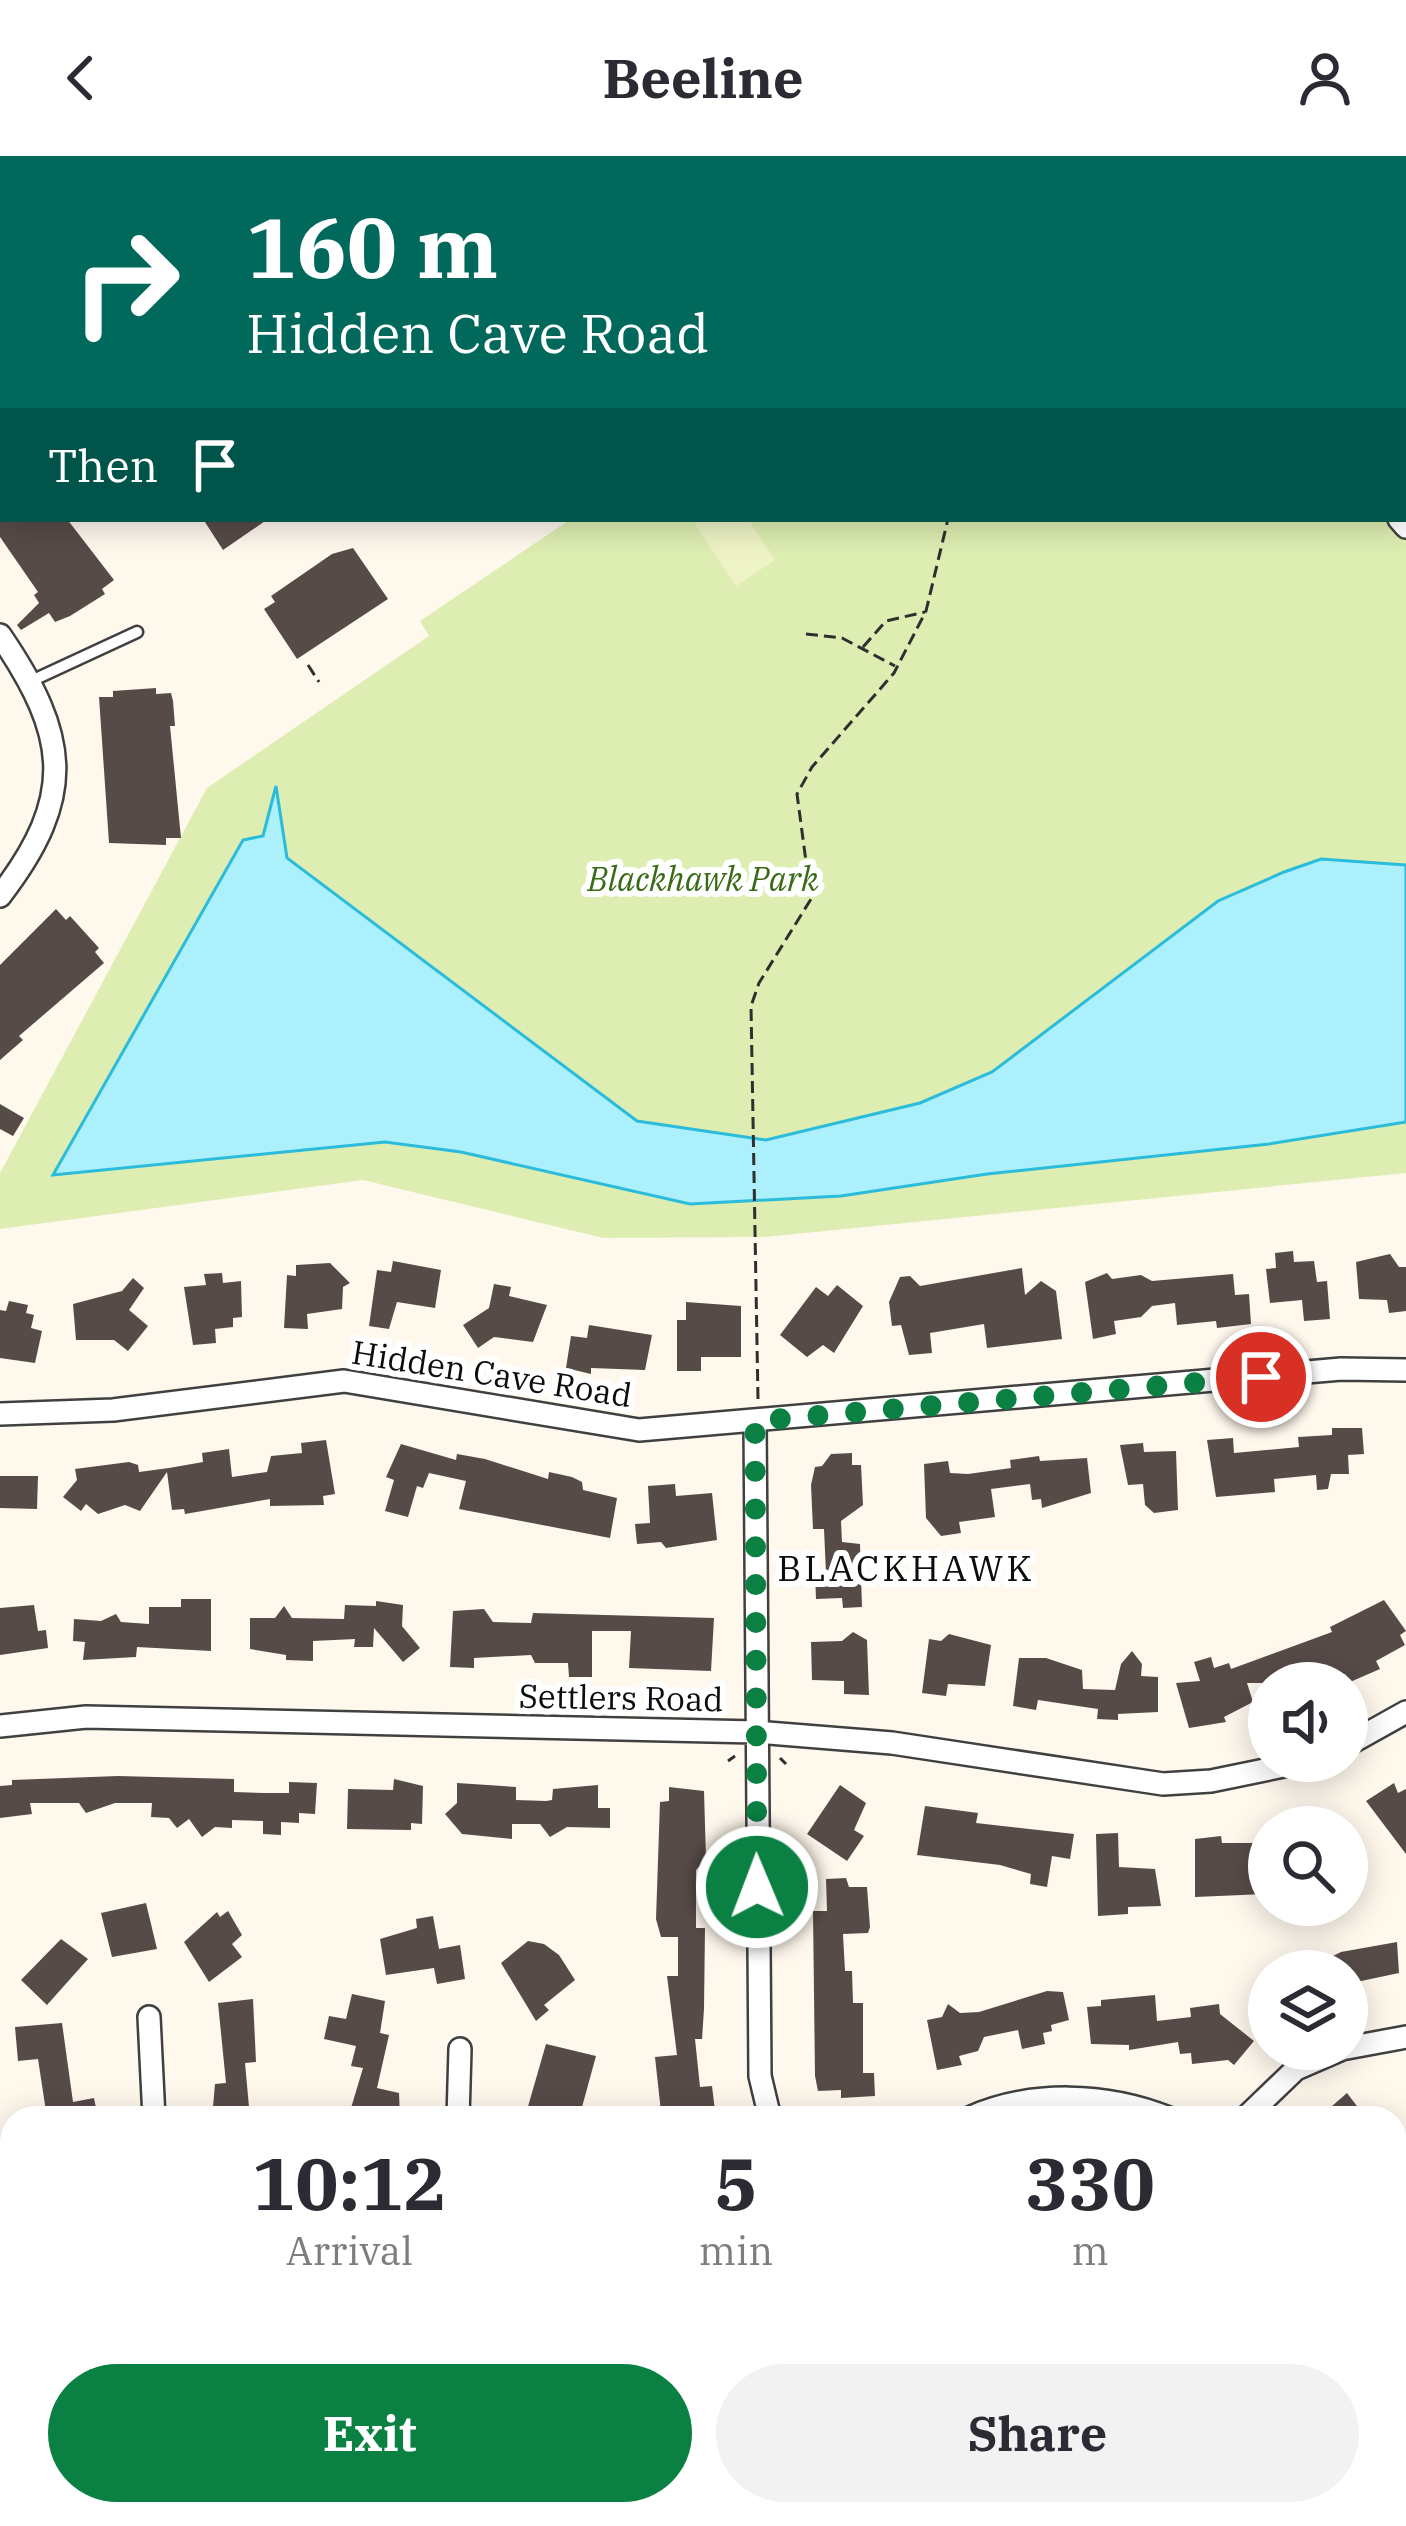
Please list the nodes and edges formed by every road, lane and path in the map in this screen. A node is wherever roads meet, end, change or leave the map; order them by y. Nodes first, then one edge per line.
1 (947, 522) edge
2 (926, 611) junction
3 (137, 632) dead end
4 (806, 634) dead end
5 (0, 635) edge
6 (862, 648) junction
7 (308, 665) dead end
8 (897, 667) junction
9 (28, 682) junction
10 (319, 682) dead end
11 (0, 896) edge
12 (1406, 1370) edge
13 (757, 1410) junction
14 (0, 1414) edge
15 (1406, 1712) edge
16 (0, 1726) edge
17 (756, 1732) junction
18 (1368, 1733) edge
19 (735, 1756) dead end
20 (780, 1758) dead end
21 (728, 1761) dead end
22 (786, 1764) dead end
23 (1248, 1773) edge
24 (148, 2017) dead end
25 (1406, 2037) edge
26 (1368, 2044) edge
27 (460, 2049) dead end
28 (1295, 2070) edge
29 (153, 2106) edge
30 (458, 2106) edge
31 (767, 2106) edge
32 (1006, 2106) edge
33 (1130, 2106) edge
34 (1257, 2106) edge

1 - 2 path
2 - 6 path
2 - 8 path
3 - 9 lane
4 - 6 path
5 - 9 street
6 - 8 path
7 - 10 path
8 - 13 path
9 - 11 street
12 - 13 street, Hidden Cave Road
13 - 14 street, Hidden Cave Road
13 - 17 street
15 - 18 street
16 - 17 street, Settlers Road
17 - 23 street, Settlers Road
17 - 31 street
19 - 21 path
20 - 22 path
24 - 29 street
25 - 26 street
27 - 30 street
28 - 34 street
32 - 33 street

